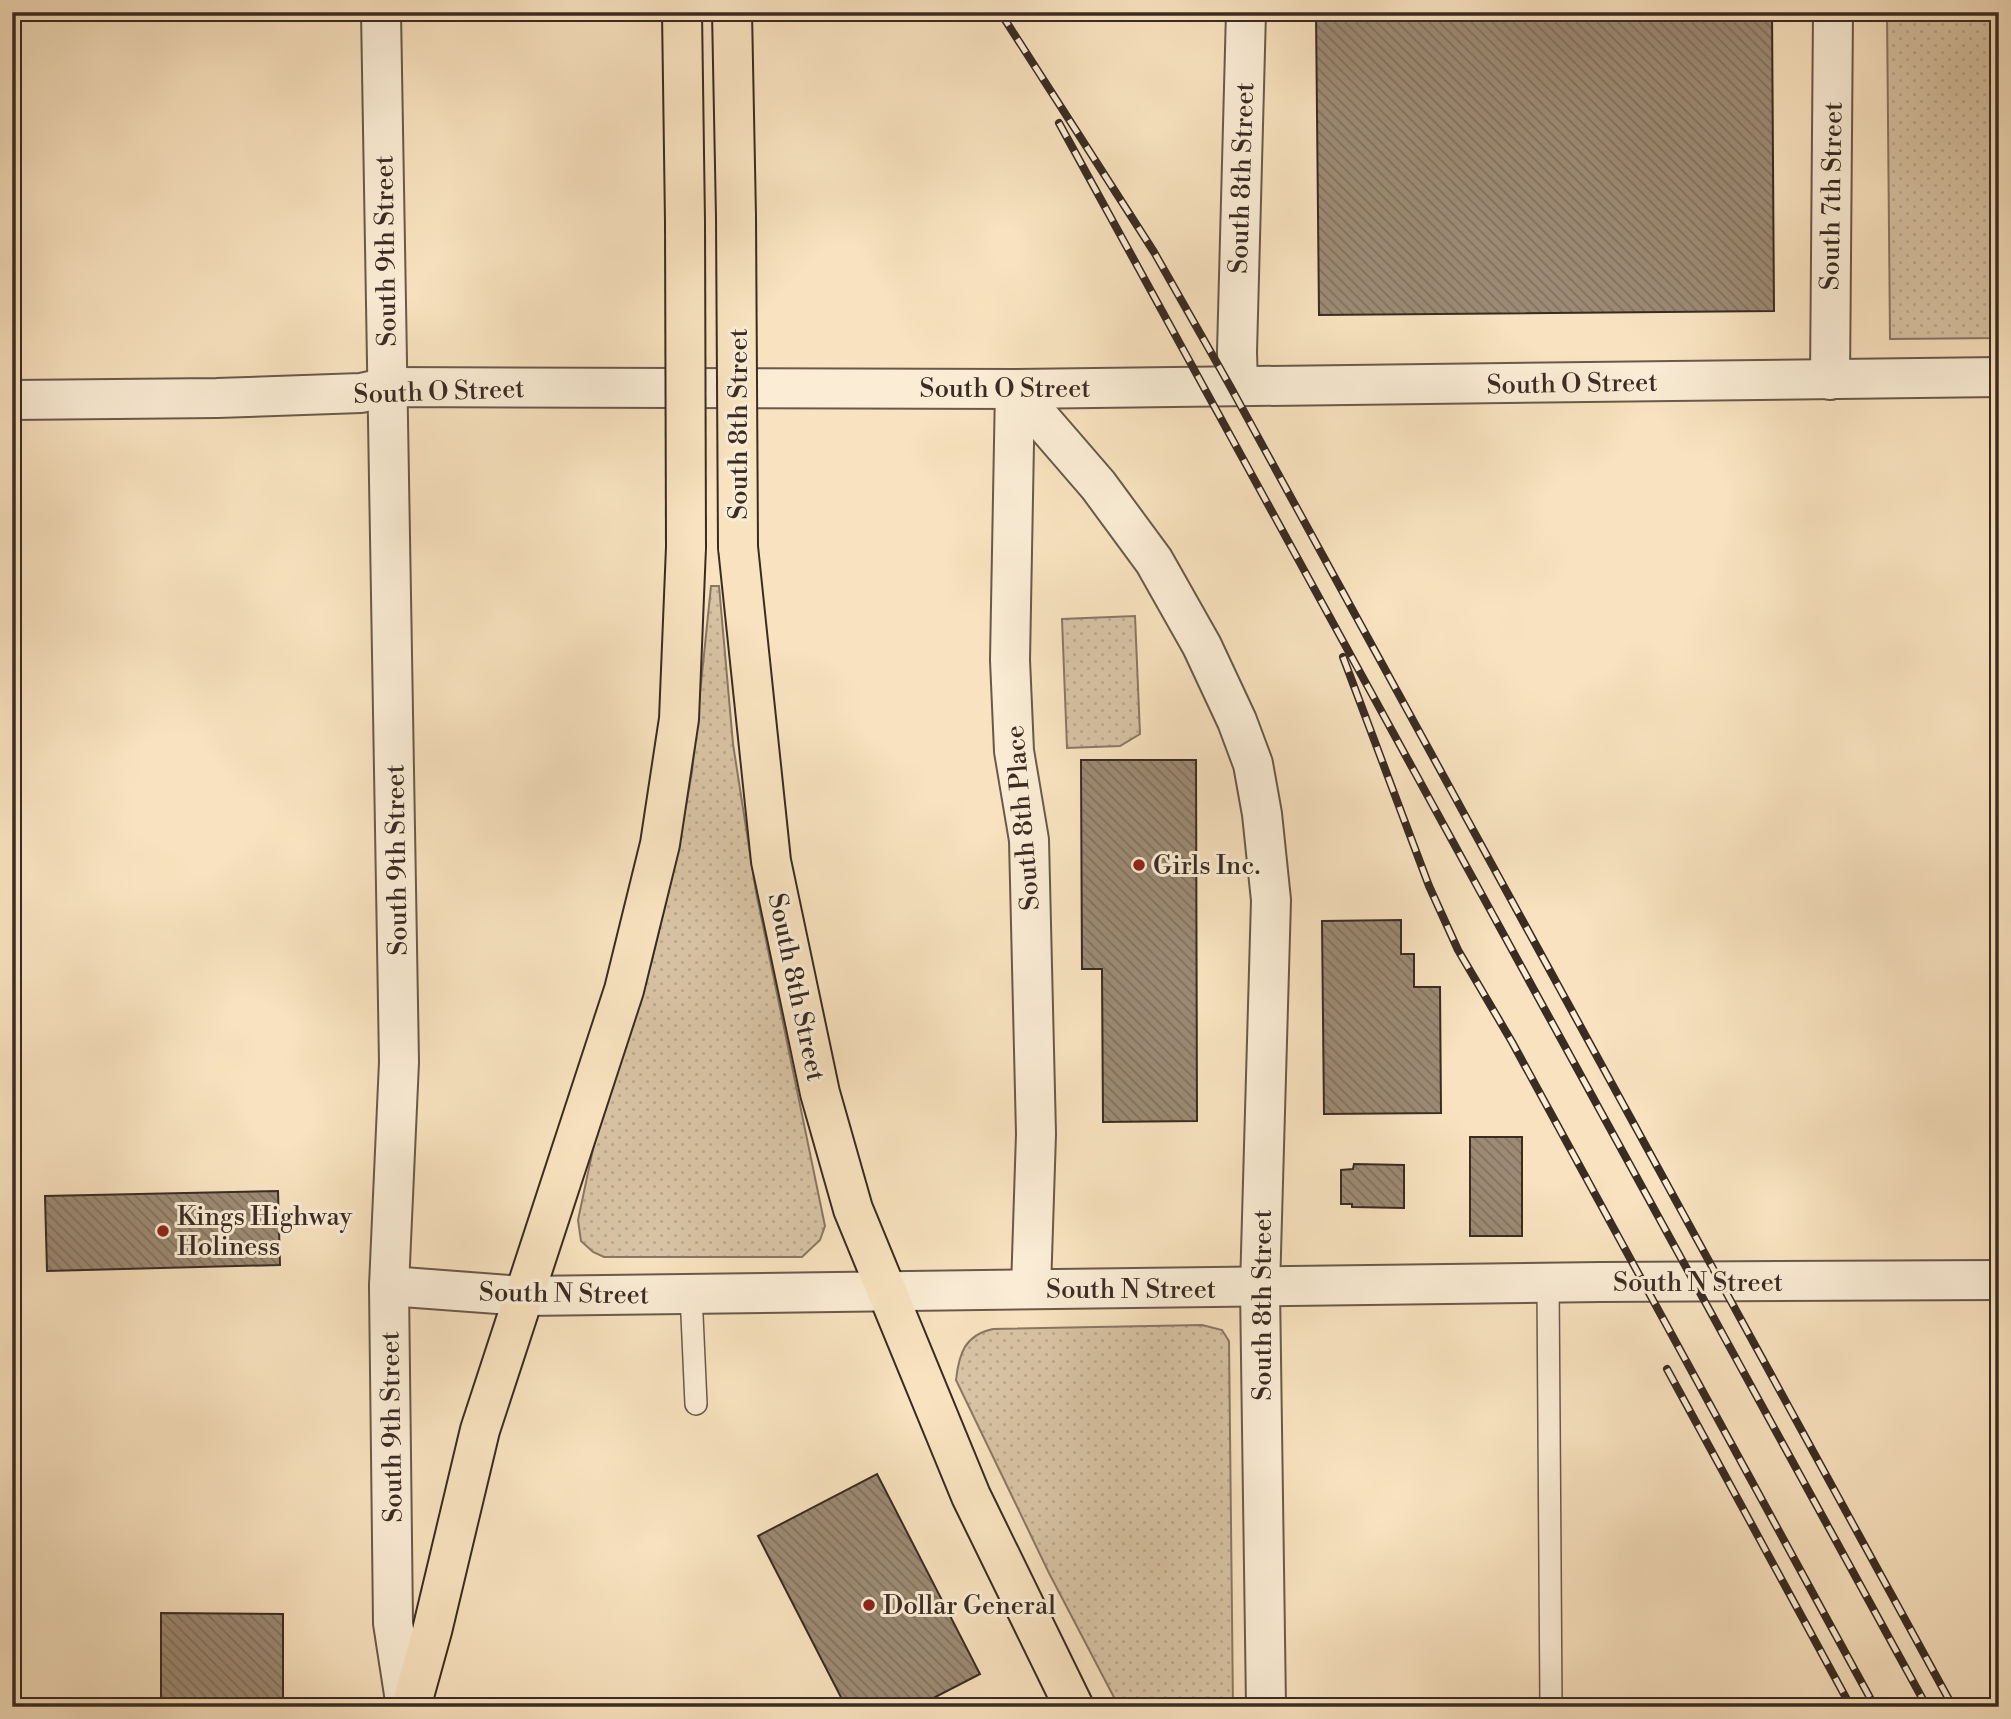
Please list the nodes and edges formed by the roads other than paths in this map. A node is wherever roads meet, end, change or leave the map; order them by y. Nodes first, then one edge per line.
1 (381, 12) edge
2 (681, 12) edge
3 (732, 12) edge
4 (1246, 12) edge
5 (1833, 12) edge
6 (1999, 377) edge
7 (1830, 380) junction
8 (1238, 386) junction
9 (388, 387) junction
10 (1015, 389) junction
11 (12, 400) edge
12 (1999, 1280) edge
13 (1548, 1283) junction
14 (389, 1286) junction
15 (1260, 1288) junction
16 (1031, 1289) junction
17 (887, 1291) junction
18 (691, 1293) junction
19 (524, 1296) junction
20 (696, 1404) dead end
21 (409, 1707) edge
22 (1074, 1707) edge
23 (1266, 1707) edge
24 (1551, 1707) edge

1 - 9 street, South 9th Street
2 - 19 highway, bridge
3 - 17 highway, South 8th Street, bridge
4 - 8 street, South 8th Street
5 - 7 street, South 7th Street
6 - 7 street, South O Street
7 - 8 street, South O Street
8 - 10 street, South O Street
9 - 10 street, South O Street
9 - 11 street, South O Street
9 - 14 street, South 9th Street
10 - 15 street, South 8th Street
10 - 16 street, South 8th Place
12 - 13 street, South N Street
13 - 15 street, South N Street
13 - 24 lane
14 - 19 street, South N Street
14 - 21 street, South 9th Street
15 - 16 street, South N Street
15 - 23 street, South 8th Street
16 - 17 street, South N Street
17 - 18 street, South N Street
17 - 22 highway, South 8th Street
18 - 19 street, South N Street
18 - 20 lane
19 - 21 highway

